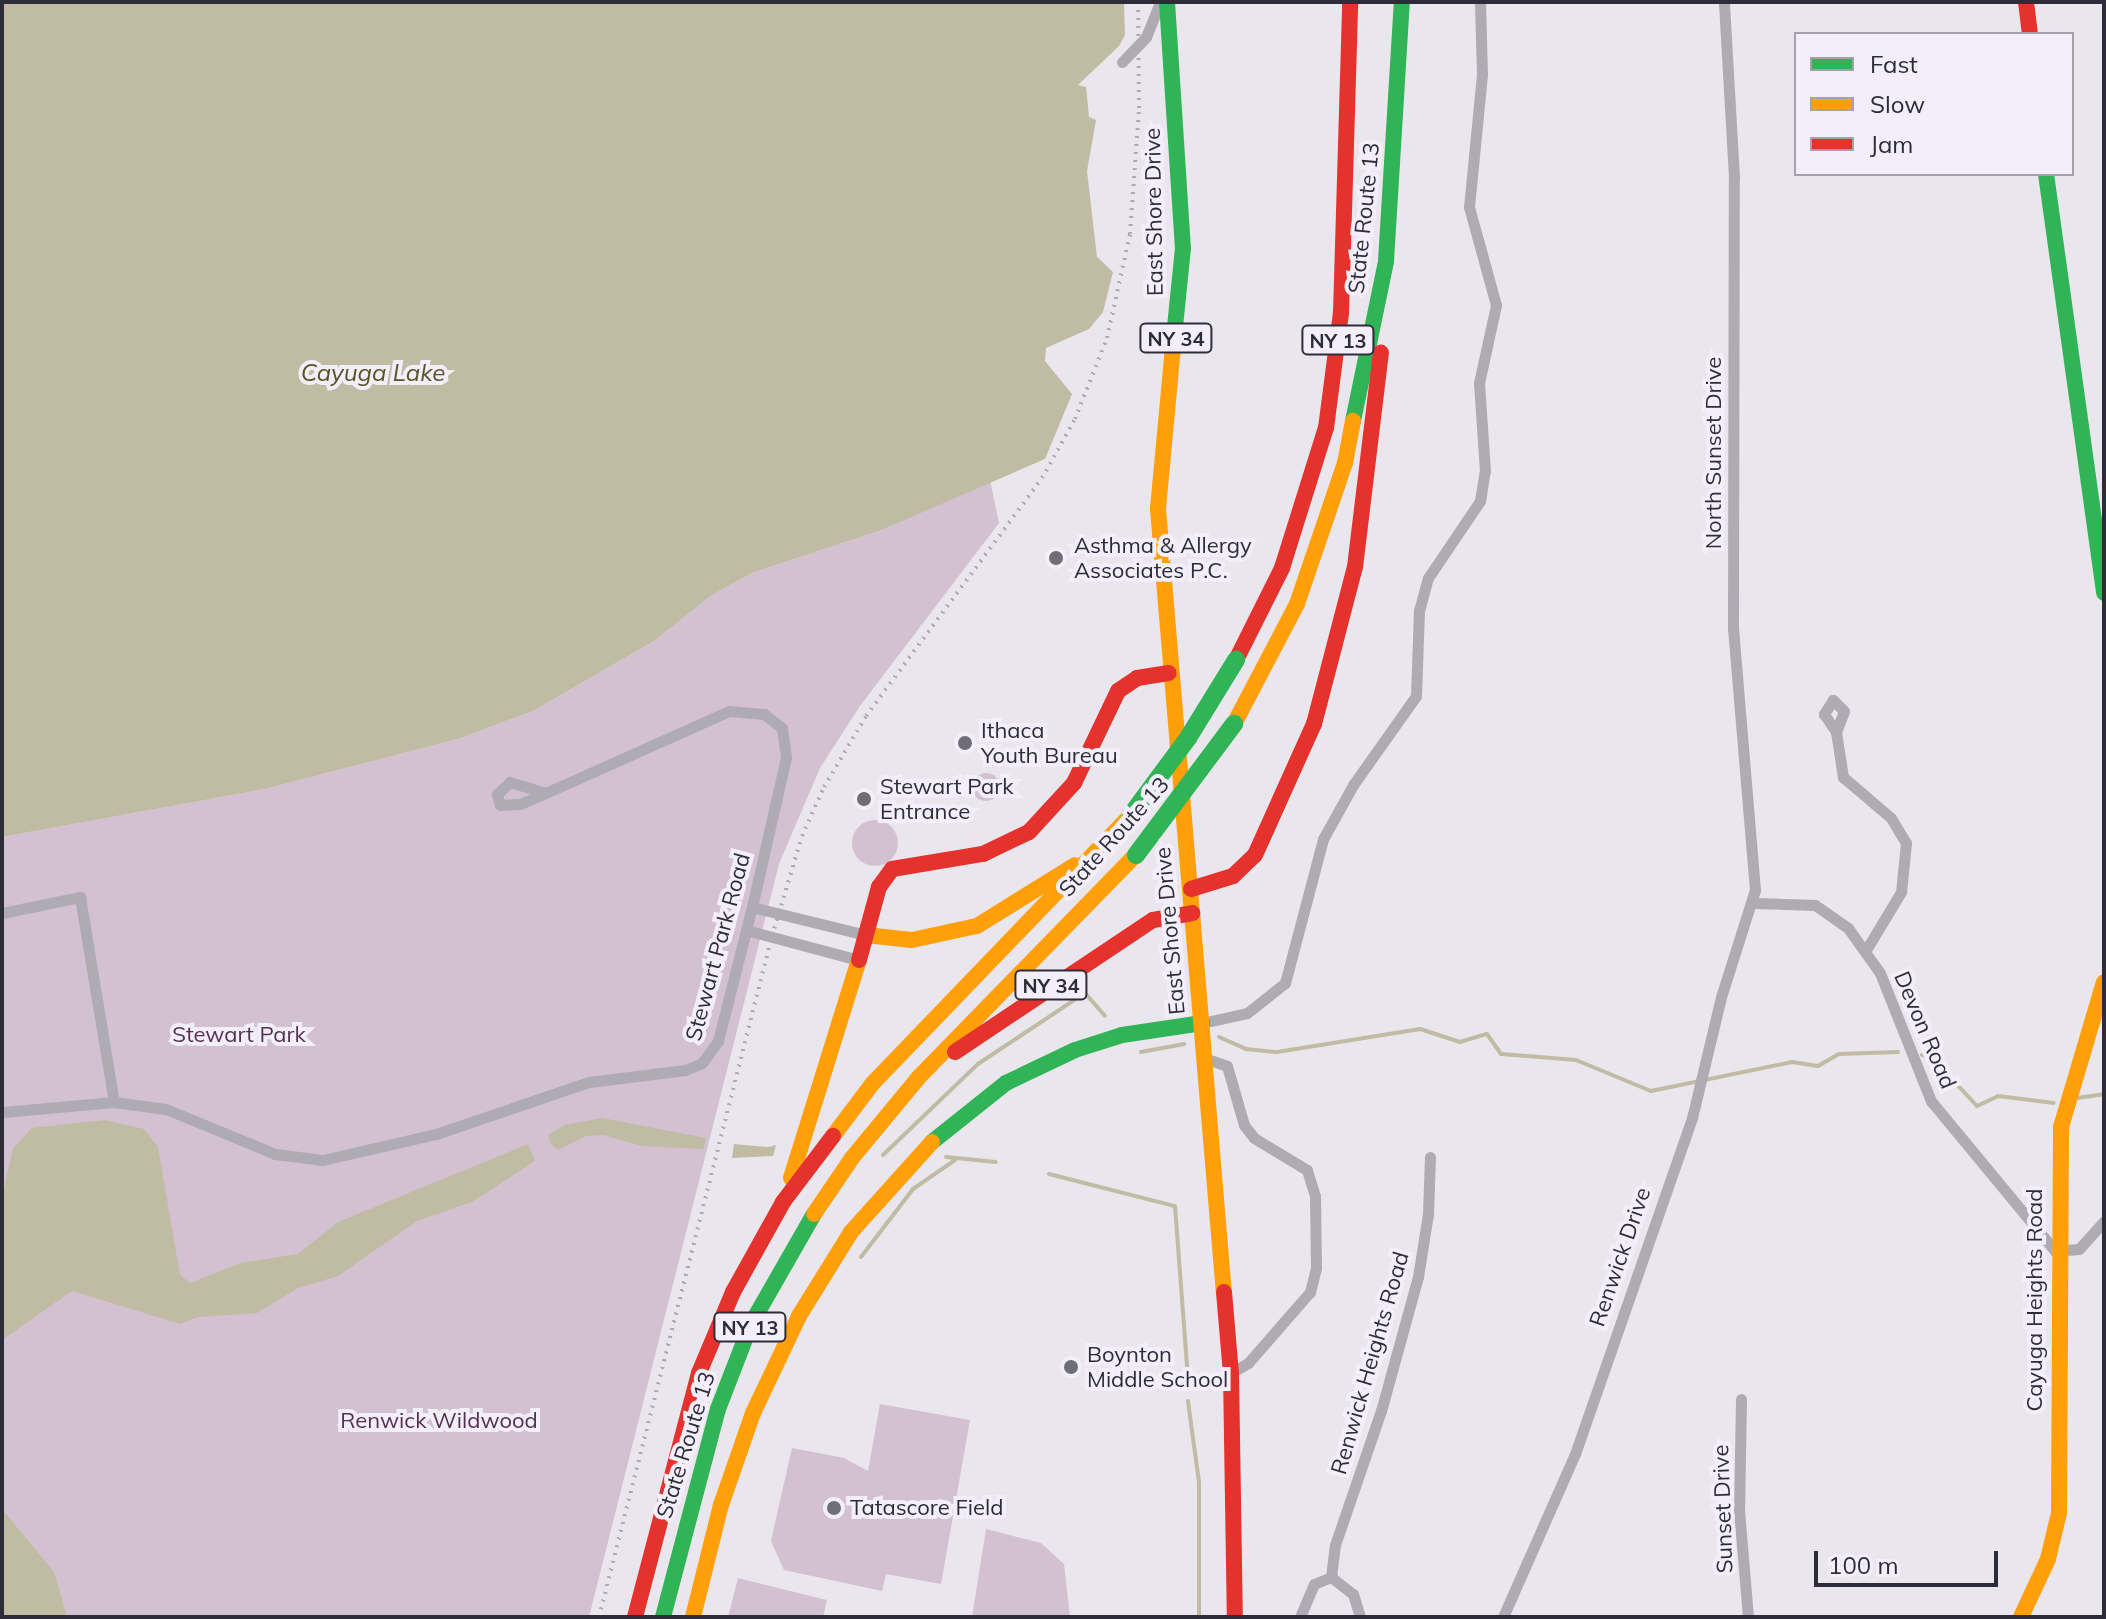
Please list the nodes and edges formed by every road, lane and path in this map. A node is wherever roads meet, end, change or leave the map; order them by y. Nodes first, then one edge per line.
1 (1160, 2) edge
2 (1167, 2) edge
3 (1350, 2) edge
4 (1402, 2) edge
5 (1480, 2) edge
6 (1724, 2) edge
7 (2026, 2) edge
8 (2030, 32) edge
9 (1122, 62) dead end
10 (2046, 176) edge
11 (1386, 261) junction
12 (2097, 486) edge
13 (2104, 593) edge
14 (1169, 673) junction
15 (1836, 732) dead end
16 (546, 793) dead end
17 (1110, 838) junction
18 (1191, 889) junction
19 (1753, 903) junction
20 (752, 907) junction
21 (2, 913) edge
22 (1192, 913) junction
23 (746, 930) junction
24 (866, 935) junction
25 (1866, 950) junction
26 (859, 960) junction
27 (2104, 982) edge
28 (1202, 1023) junction
29 (1204, 1058) junction
30 (919, 1077) junction
31 (114, 1102) junction
32 (2, 1112) edge
33 (1430, 1157) dead end
34 (783, 1202) junction
35 (2104, 1221) edge
36 (2058, 1252) junction
37 (1231, 1373) junction
38 (1741, 1399) dead end
39 (1331, 1577) junction
40 (635, 1617) edge
41 (663, 1617) edge
42 (693, 1617) edge
43 (1235, 1617) edge
44 (1300, 1617) edge
45 (1360, 1617) edge
46 (1503, 1617) edge
47 (1748, 1617) edge
48 (2021, 1617) edge

1 - 9 street
2 - 14 main road, East Shore Drive / NY 34
3 - 17 main road, State Route 13 / NY 13, bridge
4 - 11 main road, State Route 13 / NY 13
5 - 28 street
6 - 19 street, North Sunset Drive
7 - 8 main road
10 - 12 main road
11 - 18 main road
11 - 30 main road, State Route 13 / NY 13, bridge
12 - 13 main road
14 - 18 main road, East Shore Drive / NY 34
14 - 24 main road
15 - 25 street
16 - 20 street, Stewart Park Road
17 - 24 main road
17 - 34 main road, State Route 13 / NY 13
18 - 22 main road, East Shore Drive / NY 34
19 - 25 street, Devon Road
19 - 46 street, Renwick Drive
20 - 23 street, Stewart Park Road
20 - 24 street
21 - 31 street
22 - 28 main road, East Shore Drive
22 - 30 main road, NY 34
23 - 26 street
23 - 31 street, Stewart Park Road
24 - 26 main road
25 - 36 street, Devon Road
26 - 34 main road
27 - 36 main road, Cayuga Heights Road
28 - 29 main road, East Shore Drive
28 - 42 main road
29 - 37 main road, East Shore Drive
29 - 37 street
30 - 41 main road, State Route 13 / NY 13
31 - 32 street, Stewart Park Road
33 - 39 street, Renwick Heights Road
34 - 40 main road, State Route 13 / NY 13
35 - 36 street
36 - 48 main road, Cayuga Heights Road
37 - 43 main road, East Shore Drive
38 - 47 street, Sunset Drive
39 - 44 street
39 - 45 street

